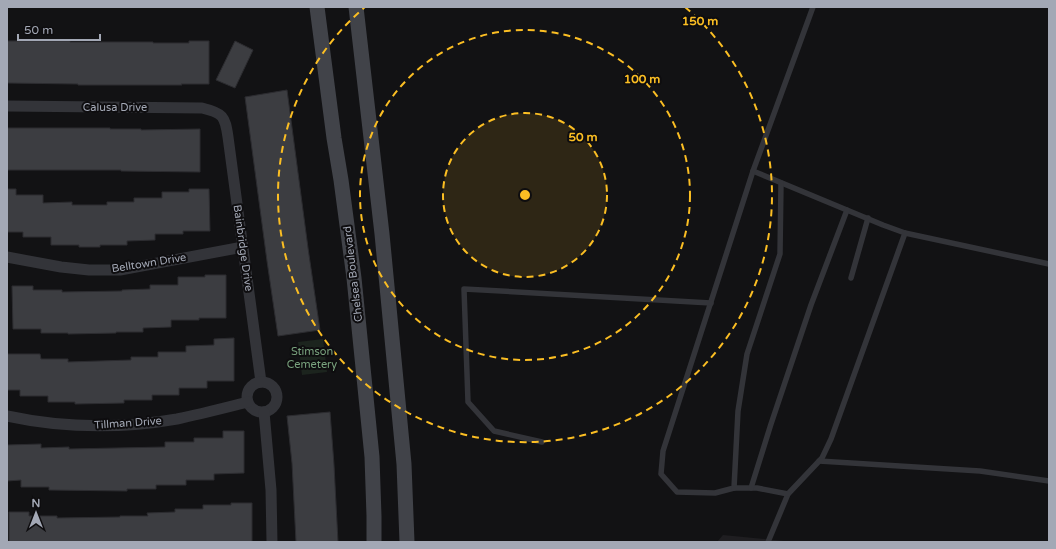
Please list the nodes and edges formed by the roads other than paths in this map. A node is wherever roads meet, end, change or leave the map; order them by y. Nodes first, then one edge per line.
1 (317, 7) edge
2 (356, 7) edge
3 (813, 7) edge
4 (7, 106) edge
5 (222, 115) joint
6 (753, 171) junction
7 (781, 183) junction
8 (847, 210) junction
9 (868, 218) junction
10 (905, 233) junction
11 (243, 247) junction
12 (7, 258) edge
13 (1049, 264) edge
14 (850, 278) dead end
15 (711, 303) junction
16 (261, 382) junction
17 (248, 402) junction
18 (264, 412) junction
19 (7, 416) edge
20 (542, 442) dead end
21 (819, 461) junction
22 (1049, 481) edge
23 (734, 488) junction
24 (751, 488) junction
25 (788, 494) junction
26 (272, 542) edge
27 (374, 542) edge
28 (407, 542) edge
29 (768, 542) edge

1 - 27 main road, Chelsea Boulevard
2 - 28 main road
3 - 6 lane
4 - 5 street, Calusa Drive
5 - 11 street, Bainbridge Drive
6 - 7 lane
6 - 15 lane
7 - 8 lane
7 - 23 lane
8 - 9 lane
8 - 24 lane
9 - 10 lane
9 - 14 lane
10 - 13 lane
10 - 21 lane
11 - 12 street, Belltown Drive
11 - 16 street, Bainbridge Drive
15 - 20 lane
15 - 23 lane
16 - 17 street
16 - 18 street
17 - 18 street
17 - 19 street, Tillman Drive
18 - 26 street
21 - 22 lane
21 - 25 lane
23 - 24 lane
24 - 25 lane
25 - 29 lane

